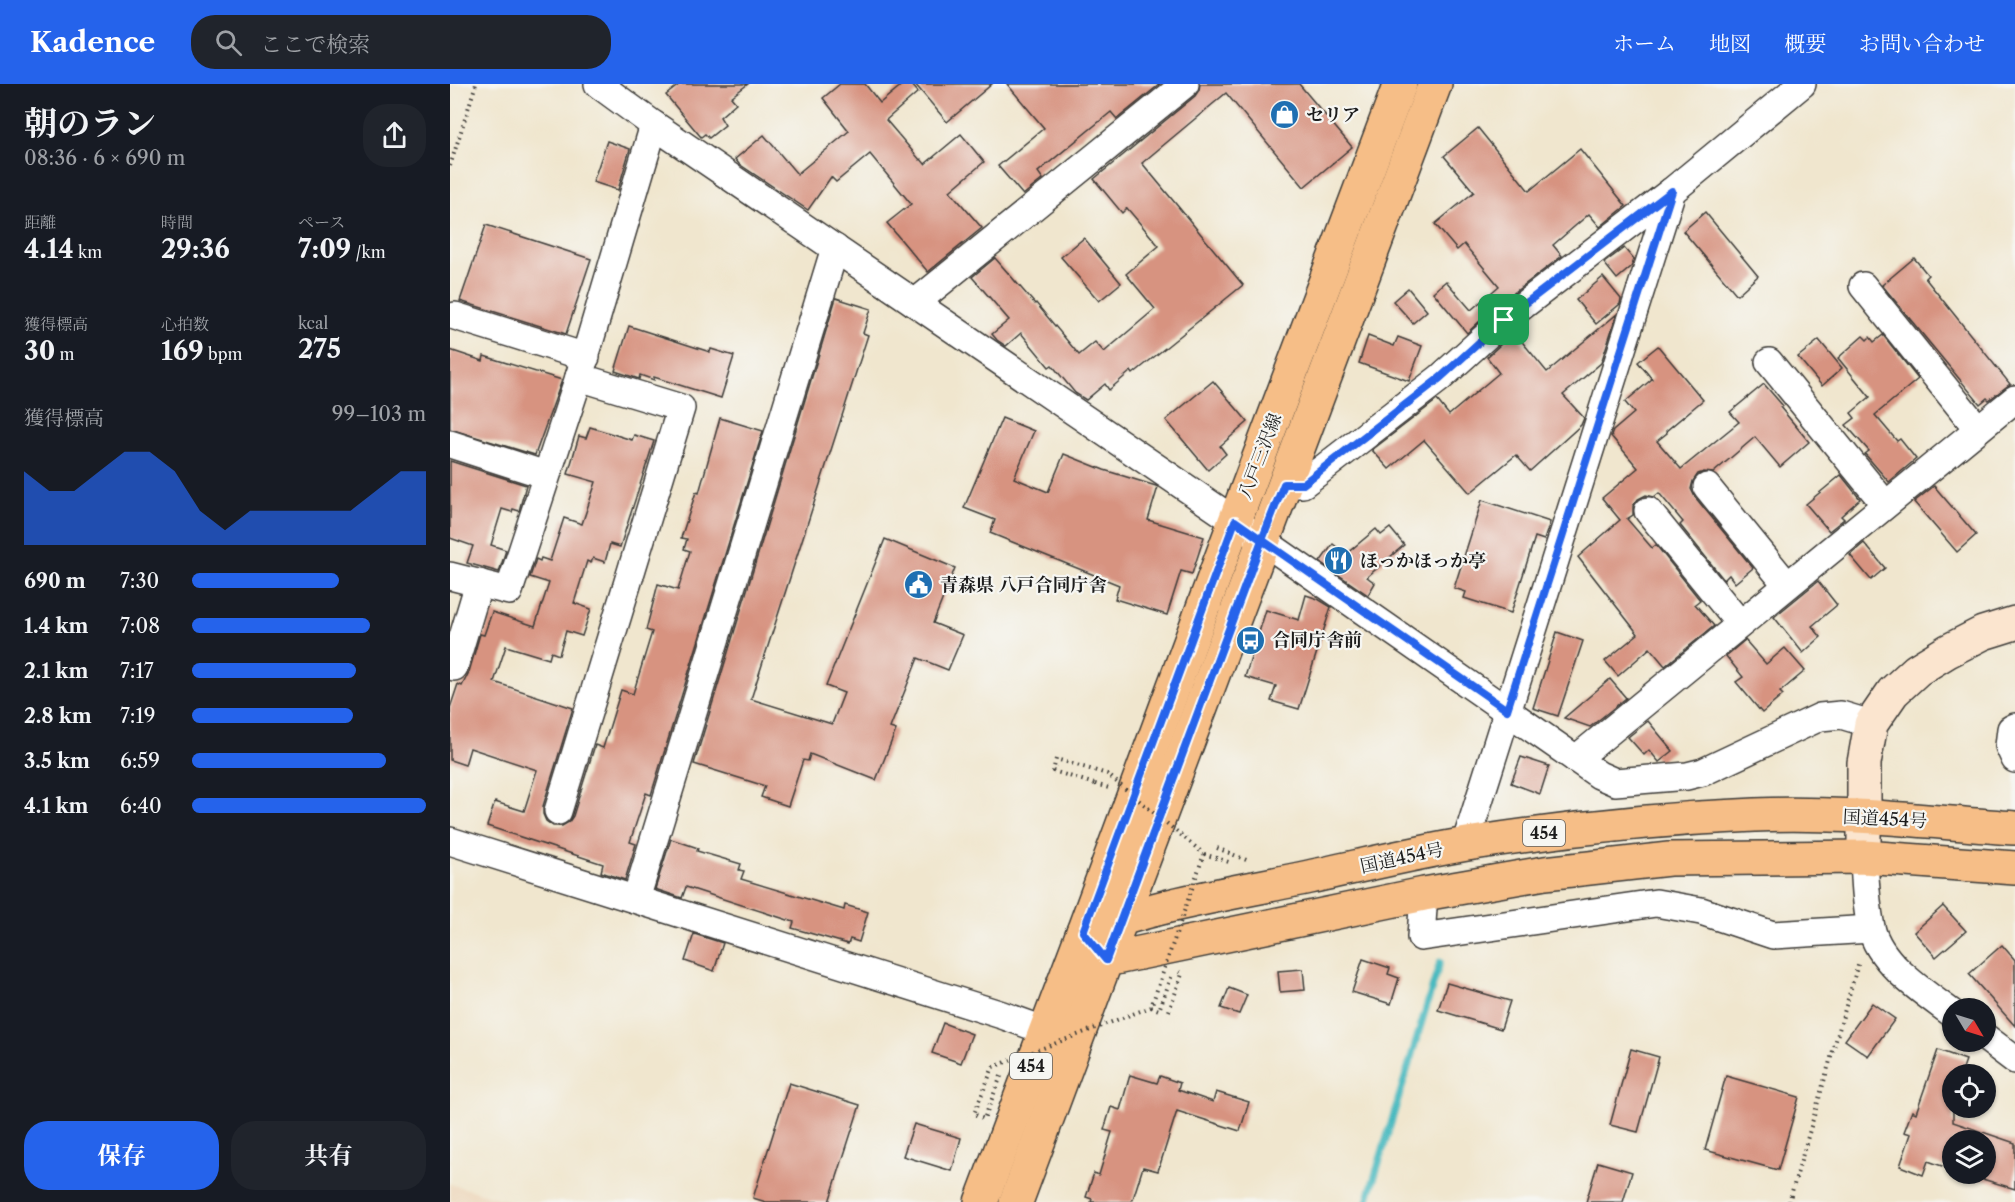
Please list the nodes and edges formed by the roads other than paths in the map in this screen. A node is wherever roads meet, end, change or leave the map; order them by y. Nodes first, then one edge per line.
1 (598, 84) edge
2 (1185, 84) edge
3 (1400, 84) edge
4 (1435, 84) edge
5 (1803, 84) edge
6 (654, 125) junction
7 (1672, 191) junction
8 (835, 248) junction
9 (1863, 286) dead end
10 (915, 303) junction
11 (455, 316) dead end
12 (1769, 362) dead end
13 (583, 367) junction
14 (2015, 399) edge
15 (1978, 429) junction
16 (450, 444) edge
17 (546, 475) junction
18 (1284, 484) junction
19 (1707, 487) dead end
20 (1885, 504) junction
21 (1648, 511) dead end
22 (1235, 521) junction
23 (1262, 540) junction
24 (450, 576) edge
25 (479, 583) junction
26 (1787, 585) junction
27 (1740, 624) junction
28 (2015, 624) edge
29 (450, 666) edge
30 (1507, 710) junction
31 (1871, 723) junction
32 (2015, 727) edge
33 (1575, 759) junction
34 (2015, 759) edge
35 (558, 811) dead end
36 (1864, 817) junction
37 (2015, 828) edge
38 (450, 841) edge
39 (1465, 845) junction
40 (1864, 857) junction
41 (2015, 868) edge
42 (1424, 894) junction
43 (636, 900) junction
44 (1122, 917) junction
45 (1083, 932) junction
46 (1875, 938) junction
47 (1106, 960) junction
48 (1942, 1006) edge
49 (1044, 1031) junction
50 (1076, 1042) junction
51 (1996, 1046) edge
52 (2015, 1060) edge
53 (981, 1202) edge
54 (1016, 1202) edge

1 - 6 street
2 - 10 street
3 - 22 main road, 八戸三沢線
4 - 18 main road, 八戸三沢線
5 - 7 street
6 - 8 street
6 - 13 street
7 - 18 street
7 - 30 street
8 - 10 street
8 - 43 street
9 - 15 street
10 - 22 street
11 - 13 street
12 - 20 street
13 - 17 street
13 - 35 street
14 - 15 street
15 - 20 street
16 - 17 street
17 - 25 street
18 - 23 main road, 八戸三沢線
19 - 26 street
20 - 26 street
21 - 27 street
22 - 23 street
22 - 45 main road, 八戸三沢線
23 - 30 street
23 - 44 main road, 八戸三沢線
24 - 25 street
25 - 29 street
26 - 27 street
27 - 33 street
28 - 31 street
30 - 33 street
30 - 39 street
31 - 33 street
31 - 36 street
32 - 34 street
36 - 37 main road, 国道454号 / 454
36 - 39 main road, 国道454号 / 454
36 - 40 street
38 - 43 street
39 - 44 main road, 国道454号 / 454
40 - 41 main road, 454
40 - 42 main road, 454
40 - 46 street
42 - 46 street
42 - 47 main road, 454
43 - 49 street
44 - 45 main road, 国道454号 / 454
44 - 47 main road, 八戸三沢線
45 - 47 main road
45 - 49 main road, 454
46 - 48 street
47 - 50 main road, 454
49 - 50 street
49 - 53 main road, 454
50 - 54 main road, 454
51 - 52 street

